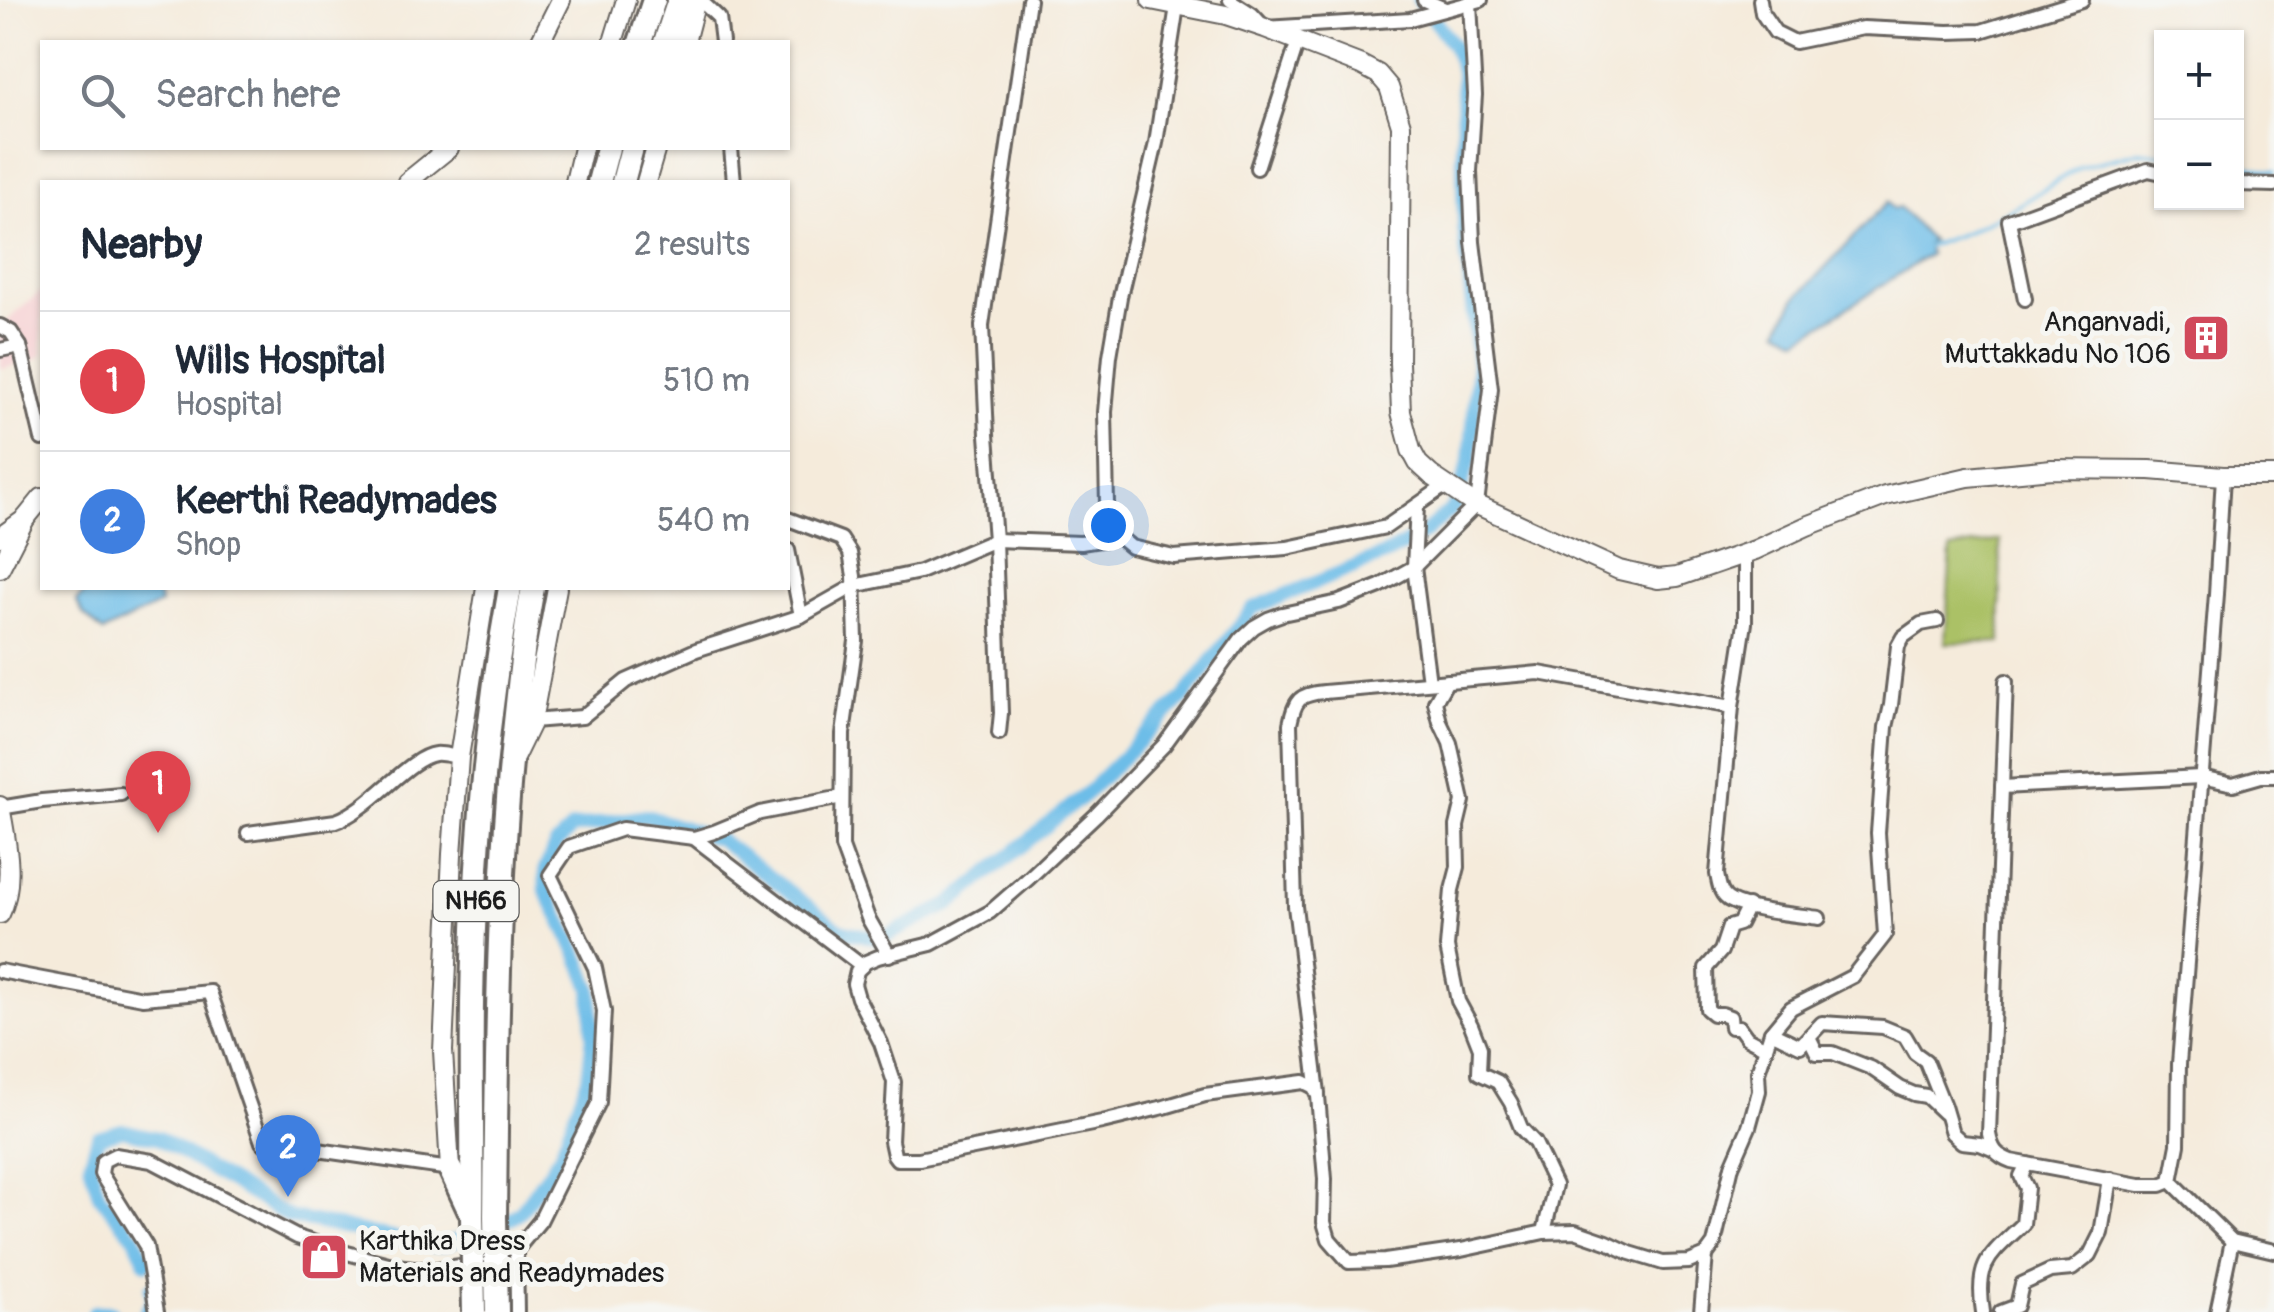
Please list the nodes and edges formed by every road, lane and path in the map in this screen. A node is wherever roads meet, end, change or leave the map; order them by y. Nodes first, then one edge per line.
1 (561, 0) edge
2 (626, 0) edge
3 (654, 0) edge
4 (679, 0) edge
5 (698, 0) edge
6 (1029, 0) edge
7 (1151, 0) edge
8 (1230, 0) edge
9 (1424, 0) edge
10 (1760, 0) edge
11 (2082, 0) edge
12 (1476, 1) edge
13 (1177, 6) junction
14 (1445, 9) junction
15 (1265, 28) junction
16 (541, 40) edge
17 (615, 40) edge
18 (641, 40) edge
19 (666, 40) edge
20 (686, 40) edge
21 (722, 40) edge
22 (1298, 41) junction
23 (446, 150) edge
24 (583, 150) edge
25 (607, 150) edge
26 (631, 150) edge
27 (655, 150) edge
28 (731, 150) edge
29 (1257, 168) dead end
30 (2154, 171) edge
31 (409, 180) edge
32 (576, 180) edge
33 (600, 180) edge
34 (624, 180) edge
35 (647, 180) edge
36 (734, 180) edge
37 (2244, 184) edge
38 (2274, 185) edge
39 (2025, 300) dead end
40 (0, 326) edge
41 (20, 346) junction
42 (0, 350) edge
43 (40, 431) edge
44 (2223, 476) junction
45 (2274, 476) edge
46 (1446, 486) junction
47 (40, 500) edge
48 (1474, 503) junction
49 (1416, 506) junction
50 (25, 519) junction
51 (790, 519) edge
52 (0, 537) edge
53 (1119, 537) junction
54 (995, 540) junction
55 (1745, 554) junction
56 (790, 560) edge
57 (0, 568) edge
58 (1414, 568) junction
59 (854, 586) junction
60 (486, 590) edge
61 (510, 590) edge
62 (532, 590) edge
63 (557, 590) edge
64 (801, 616) junction
65 (1937, 621) dead end
66 (1446, 680) junction
67 (2006, 681) dead end
68 (1430, 682) junction
69 (1732, 707) junction
70 (532, 720) junction
71 (999, 733) dead end
72 (458, 757) junction
73 (510, 767) junction
74 (2274, 776) edge
75 (2201, 777) junction
76 (2002, 787) junction
77 (121, 794) dead end
78 (842, 798) junction
79 (0, 807) edge
80 (248, 833) dead end
81 (3, 838) edge
82 (694, 838) junction
83 (1748, 906) junction
84 (0, 914) edge
85 (1819, 918) dead end
86 (889, 955) junction
87 (862, 966) junction
88 (0, 972) edge
89 (1771, 1032) junction
90 (1810, 1037) junction
91 (1766, 1048) junction
92 (485, 1057) junction
93 (1318, 1096) junction
94 (1946, 1115) junction
95 (1992, 1149) junction
96 (2027, 1164) junction
97 (450, 1169) junction
98 (2110, 1179) junction
99 (2171, 1181) junction
100 (483, 1217) junction
101 (1544, 1232) junction
102 (2232, 1241) junction
103 (516, 1250) junction
104 (2274, 1251) edge
105 (1706, 1255) junction
106 (157, 1312) edge
107 (474, 1312) edge
108 (497, 1312) edge
109 (517, 1312) edge
110 (1701, 1312) edge
111 (1983, 1312) edge
112 (2001, 1312) edge
113 (2217, 1312) edge

1 - 16 street
2 - 17 street
3 - 18 highway
4 - 19 highway
5 - 20 street
5 - 21 street
6 - 54 street
7 - 13 street
8 - 15 street
9 - 14 street
10 - 11 street
12 - 14 street
12 - 48 street
13 - 15 street
13 - 53 street
14 - 15 street
15 - 22 street
22 - 29 street
22 - 46 street
23 - 31 street
24 - 32 street
25 - 33 highway
26 - 34 highway
27 - 35 street
28 - 36 street
30 - 39 street
37 - 38 street
40 - 41 street
41 - 42 street
41 - 43 street
44 - 45 street
44 - 55 street
44 - 75 street
46 - 48 street
46 - 49 street
47 - 50 street
48 - 55 street
48 - 58 street
49 - 53 street
49 - 58 street
50 - 52 street
50 - 57 street
51 - 59 street
53 - 54 street
54 - 59 street
54 - 71 street
55 - 69 street
56 - 64 street
58 - 68 street
58 - 86 street
59 - 64 street
59 - 78 street
60 - 72 street
61 - 92 highway, NH66
62 - 73 highway, NH66
63 - 70 street
64 - 70 street
65 - 89 street
66 - 68 street
66 - 69 street
66 - 101 street
67 - 76 street
68 - 93 street
69 - 83 street
70 - 73 street
72 - 80 street
72 - 97 street
73 - 92 highway, NH66
74 - 75 street
75 - 76 street
75 - 99 street
76 - 95 street
77 - 79 street
78 - 82 street
78 - 86 street
79 - 81 street
81 - 84 street
82 - 87 street
82 - 103 street
83 - 85 street
83 - 91 street
86 - 87 street
87 - 93 street
88 - 97 street
89 - 90 street
89 - 91 street
90 - 94 street
90 - 94 street
91 - 105 street
92 - 100 highway, NH66
93 - 101 street
94 - 95 street
95 - 96 street
96 - 98 street
96 - 111 street
97 - 100 highway
98 - 99 street
98 - 112 street
99 - 102 street
100 - 107 highway, NH66, bridge
100 - 108 highway, NH66, bridge
101 - 105 street
102 - 104 street
102 - 113 street
103 - 106 street
103 - 109 street
105 - 110 street

